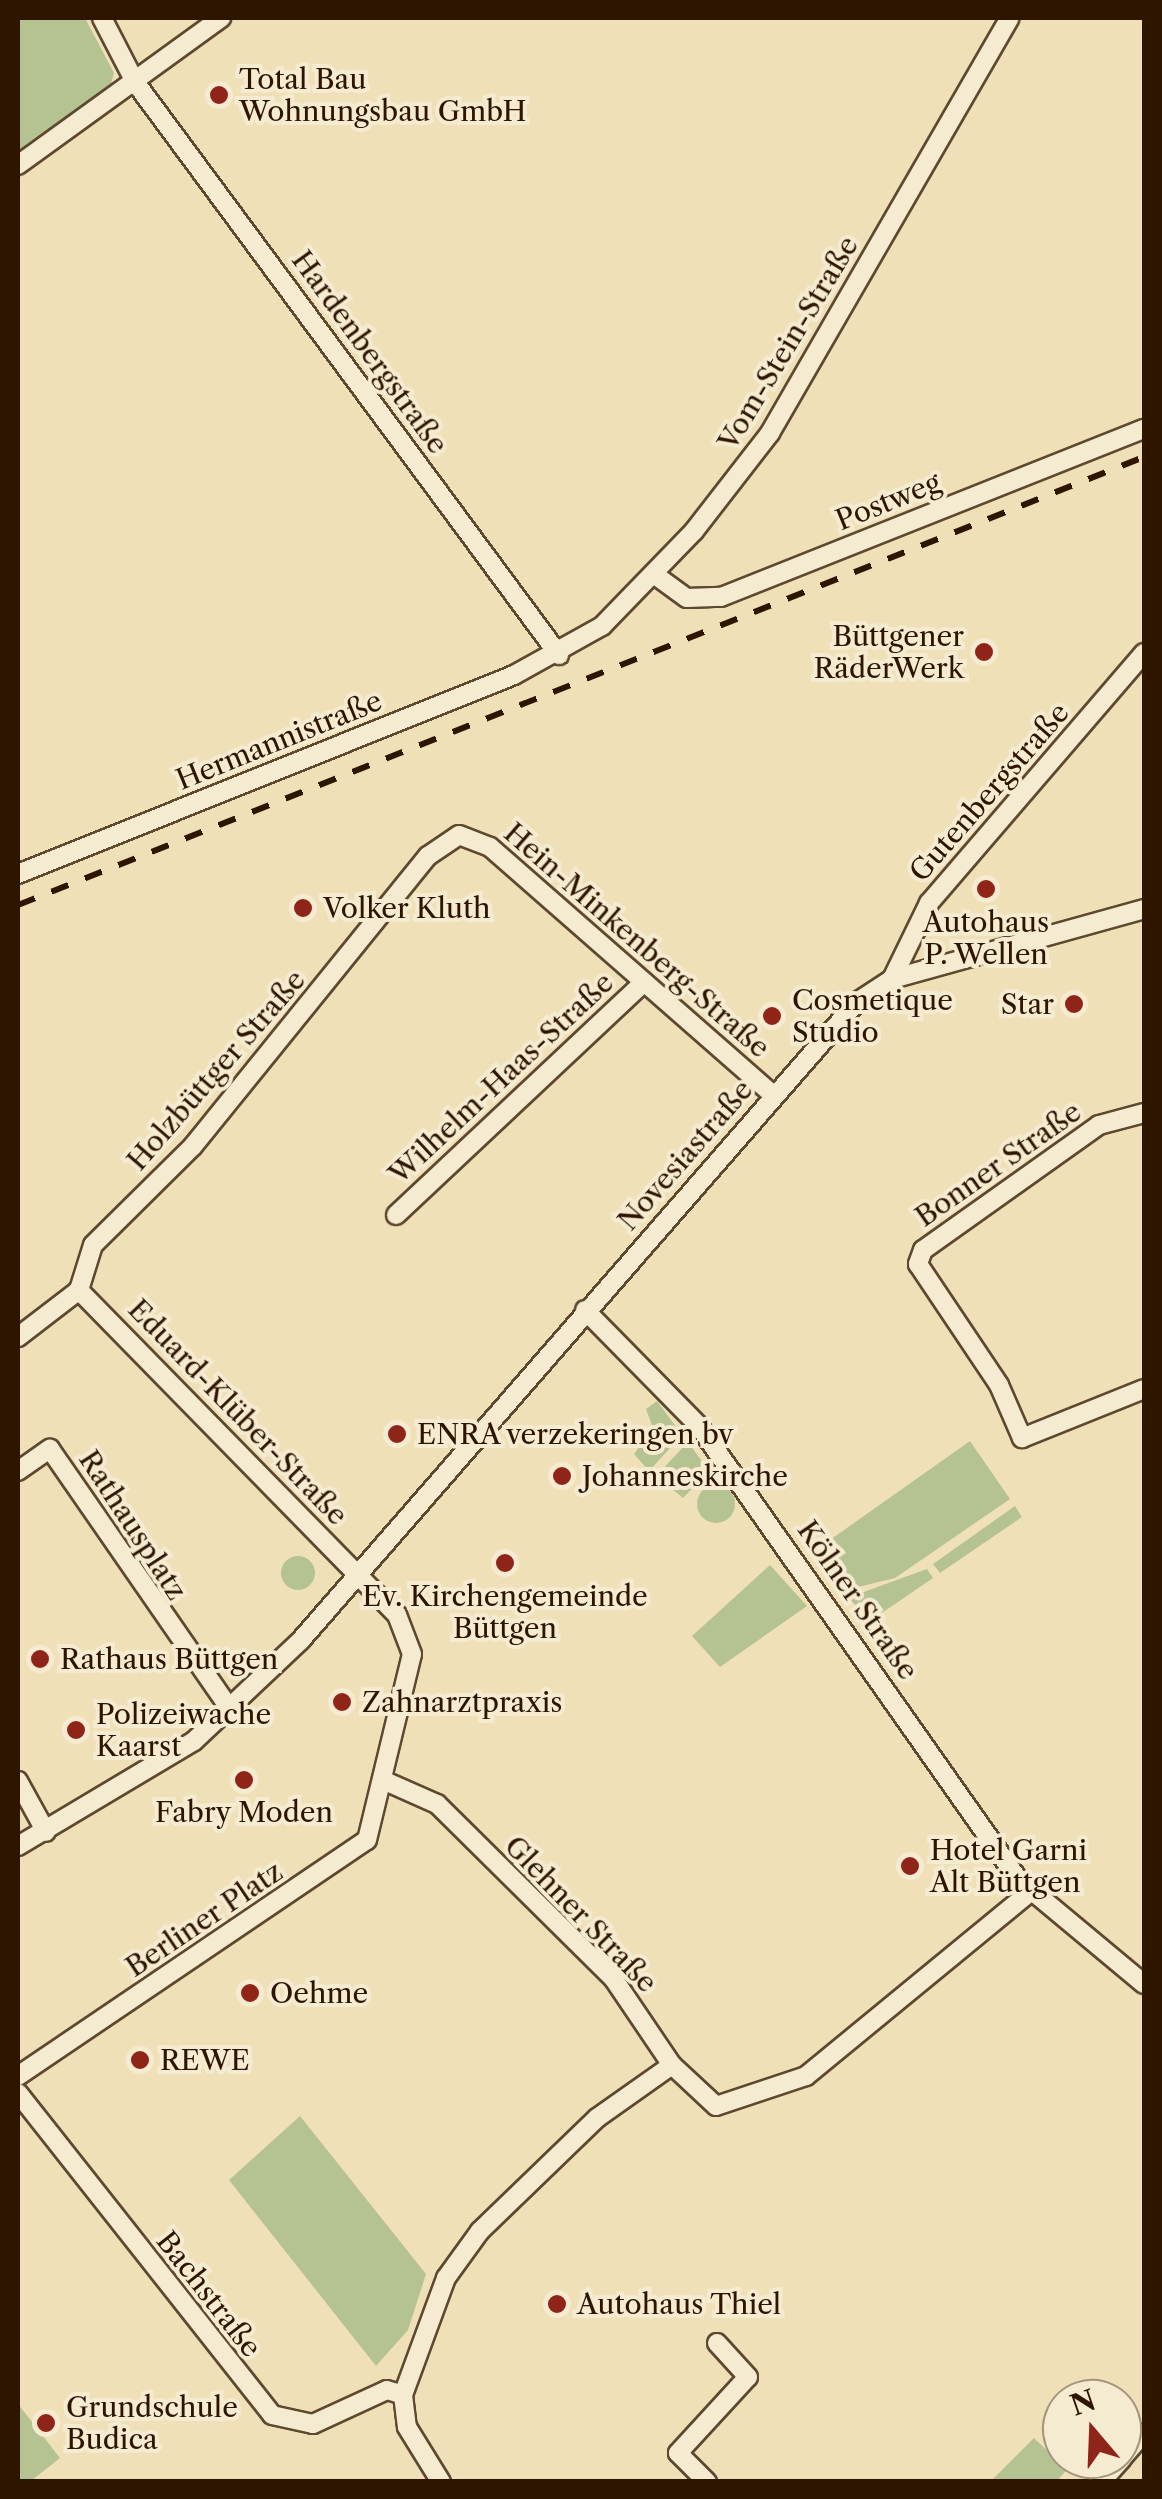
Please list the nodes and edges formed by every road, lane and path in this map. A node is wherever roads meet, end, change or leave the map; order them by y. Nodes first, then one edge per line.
1 (102, 18) edge
2 (222, 18) edge
3 (1010, 18) edge
4 (135, 82) junction
5 (18, 166) edge
6 (1144, 429) edge
7 (654, 575) junction
8 (1144, 653) edge
9 (560, 655) junction
10 (459, 835) joint
11 (18, 874) edge
12 (1144, 909) edge
13 (892, 979) junction
14 (644, 982) junction
15 (774, 1096) junction
16 (1144, 1113) edge
17 (396, 1215) dead end
18 (79, 1290) junction
19 (585, 1310) junction
20 (18, 1337) edge
21 (1144, 1389) edge
22 (18, 1471) edge
23 (356, 1574) junction
24 (231, 1710) junction
25 (18, 1781) edge
26 (386, 1781) junction
27 (46, 1832) junction
28 (18, 1846) edge
29 (1030, 1892) junction
30 (1144, 1984) edge
31 (672, 2064) junction
32 (18, 2076) edge
33 (18, 2094) edge
34 (717, 2343) dead end
35 (403, 2395) junction
36 (441, 2482) edge
37 (707, 2482) edge

1 - 4 street, Hardenbergstraße
2 - 4 street
3 - 7 street, Vom-Stein-Straße
4 - 5 street
4 - 9 street, Hardenbergstraße
6 - 7 street, Postweg
7 - 9 street, Vom-Stein-Straße
8 - 13 street, Gutenbergstraße
9 - 11 street, Hermannistraße
10 - 14 street, Hein-Minkenberg-Straße
10 - 18 street, Holzbüttger Straße
12 - 13 street, Novesiastraße
13 - 15 street, Novesiastraße
14 - 15 street, Hein-Minkenberg-Straße
14 - 17 street, Wilhelm-Haas-Straße
15 - 19 street, Novesiastraße
16 - 21 street, Bonner Straße
18 - 20 street
18 - 23 street, Eduard-Klüber-Straße
19 - 23 street, Novesiastraße
19 - 29 street, Kölner Straße
22 - 24 street, Rathausplatz
23 - 24 street
23 - 26 street
24 - 27 street
25 - 27 street
26 - 31 street, Glehner Straße
26 - 32 street, Berliner Platz
27 - 28 street
29 - 30 street, Kölner Straße
29 - 31 street, Glehner Straße
31 - 35 street
33 - 35 street, Bachstraße
34 - 37 street
35 - 36 street

